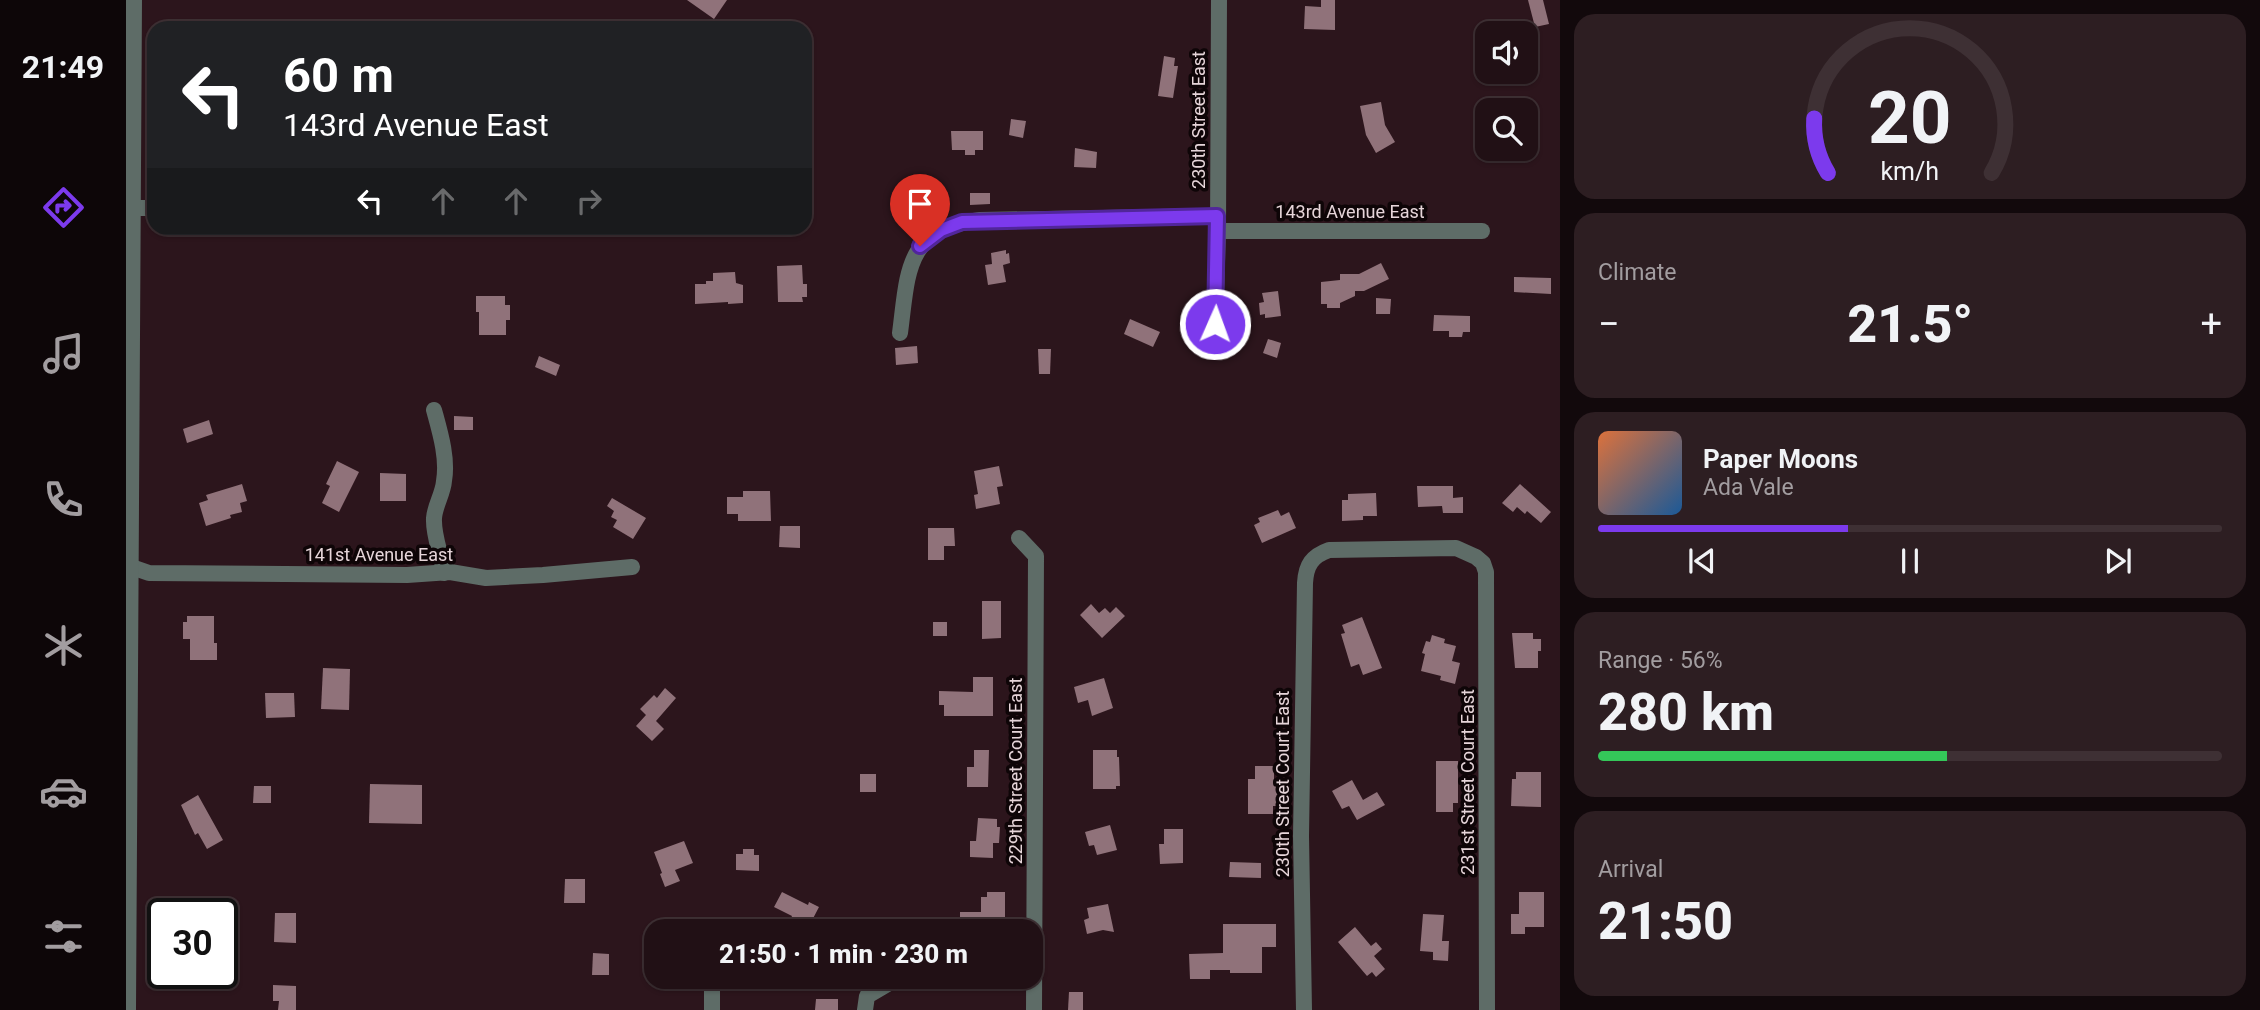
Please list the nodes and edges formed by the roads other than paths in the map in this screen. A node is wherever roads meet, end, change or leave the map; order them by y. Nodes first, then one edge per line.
1 (134, 0) edge
2 (1219, 0) edge
3 (133, 208) junction
4 (147, 208) edge
5 (1217, 224) junction
6 (1482, 230) dead end
7 (1215, 303) junction
8 (900, 333) dead end
9 (435, 410) dead end
10 (1019, 538) dead end
11 (1476, 557) joint
12 (129, 565) edge
13 (632, 567) dead end
14 (444, 573) junction
15 (127, 836) edge
16 (712, 989) edge
17 (879, 989) edge
18 (128, 1010) edge
19 (712, 1010) edge
20 (865, 1010) edge
21 (1034, 1010) edge
22 (1304, 1010) edge
23 (1488, 1010) edge

1 - 3 street
2 - 5 street, 230th Street East
3 - 4 street
3 - 12 street
5 - 6 street, 143rd Avenue East
5 - 7 street, 230th Street East
5 - 8 street, 143rd Avenue East
7 - 7 street, 230th Street East
9 - 14 street
10 - 21 street, 229th Street Court East
11 - 22 street, 230th Street Court East
11 - 23 street, 231st Street Court East
12 - 14 street, 141st Avenue East
12 - 15 street
13 - 14 street, 141st Avenue East
15 - 18 street
16 - 19 street
17 - 20 street

